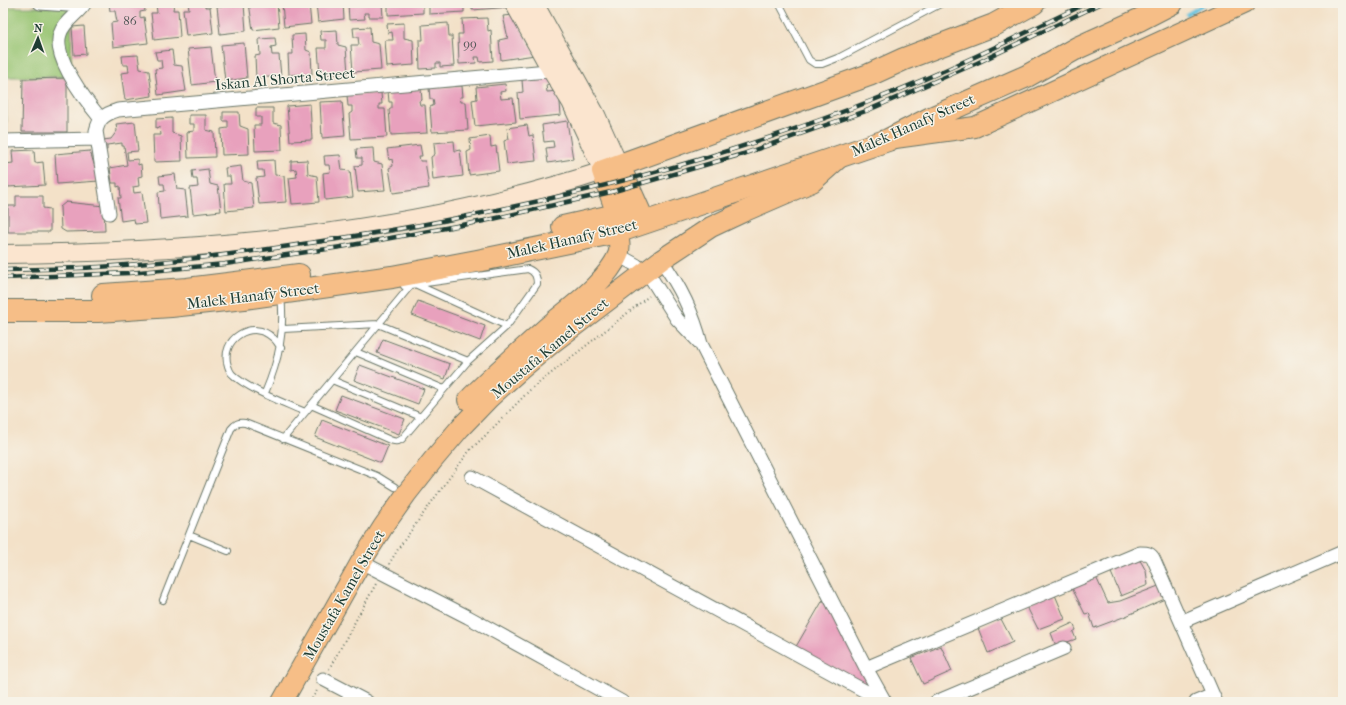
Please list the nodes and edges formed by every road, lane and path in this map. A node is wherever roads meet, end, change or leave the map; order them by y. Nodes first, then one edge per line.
1 (40, 3) edge
2 (514, 3) edge
3 (534, 3) edge
4 (779, 3) edge
5 (942, 3) edge
6 (1034, 3) edge
7 (1172, 3) edge
8 (1245, 3) edge
9 (84, 4) edge
10 (570, 69) junction
11 (551, 70) junction
12 (101, 119) junction
13 (97, 140) junction
14 (888, 140) junction
15 (3, 141) edge
16 (841, 156) junction
17 (611, 169) junction
18 (109, 213) dead end
19 (629, 220) junction
20 (3, 254) edge
21 (618, 255) junction
22 (668, 269) junction
23 (651, 279) junction
24 (413, 284) junction
25 (396, 287) dead end
26 (281, 293) junction
27 (3, 297) edge
28 (3, 310) edge
29 (378, 324) junction
30 (507, 326) junction
31 (283, 329) junction
32 (701, 344) junction
33 (281, 348) junction
34 (356, 352) junction
35 (468, 361) junction
36 (332, 380) junction
37 (444, 389) junction
38 (265, 393) junction
39 (311, 405) junction
40 (305, 412) junction
41 (421, 417) junction
42 (283, 438) junction
43 (472, 477) dead end
44 (395, 487) junction
45 (189, 535) junction
46 (228, 551) dead end
47 (1343, 552) edge
48 (361, 562) junction
49 (163, 600) dead end
50 (1181, 622) junction
51 (1064, 648) dead end
52 (866, 668) junction
53 (323, 679) dead end
54 (1215, 698) edge
55 (268, 702) edge
56 (282, 702) edge
57 (367, 702) edge
58 (622, 702) edge
59 (885, 702) edge
60 (936, 702) edge
61 (1196, 702) edge

1 - 9 street
2 - 11 street
3 - 10 street
4 - 5 lane
6 - 17 highway
7 - 14 highway, Malek Hanafy Street
8 - 14 main road
9 - 12 street
10 - 11 street, Iskan Al Shorta Street
10 - 17 street
11 - 12 street, Iskan Al Shorta Street
11 - 17 street
12 - 13 street
13 - 15 street
13 - 18 street
14 - 16 highway, Malek Hanafy Street
16 - 19 highway, Malek Hanafy Street
16 - 22 main road, Moustafa Kamel Street
17 - 19 highway
17 - 20 street
19 - 21 main road
19 - 26 highway, Malek Hanafy Street
19 - 27 highway, Malek Hanafy Street
21 - 23 street
21 - 44 main road, Moustafa Kamel Street
22 - 23 main road, Moustafa Kamel Street
22 - 32 street
23 - 32 street
23 - 48 main road, Moustafa Kamel Street
24 - 25 lane
24 - 29 lane
24 - 30 lane
24 - 30 lane
26 - 28 highway, Malek Hanafy Street
26 - 31 lane
29 - 31 lane
29 - 34 lane
29 - 35 lane
30 - 35 lane
31 - 33 lane
32 - 52 street
33 - 38 lane
33 - 38 lane
34 - 36 lane
34 - 37 lane
35 - 37 lane
36 - 39 lane
36 - 41 lane
37 - 41 lane
38 - 40 lane
39 - 40 lane
39 - 41 lane
40 - 42 lane
42 - 44 lane
42 - 45 lane
43 - 59 street
44 - 55 main road, Moustafa Kamel Street
45 - 46 lane
45 - 49 lane
47 - 50 street
48 - 56 main road, Moustafa Kamel Street
48 - 58 street
50 - 52 street
50 - 54 street
51 - 60 street
52 - 59 street
53 - 57 street
54 - 61 street

